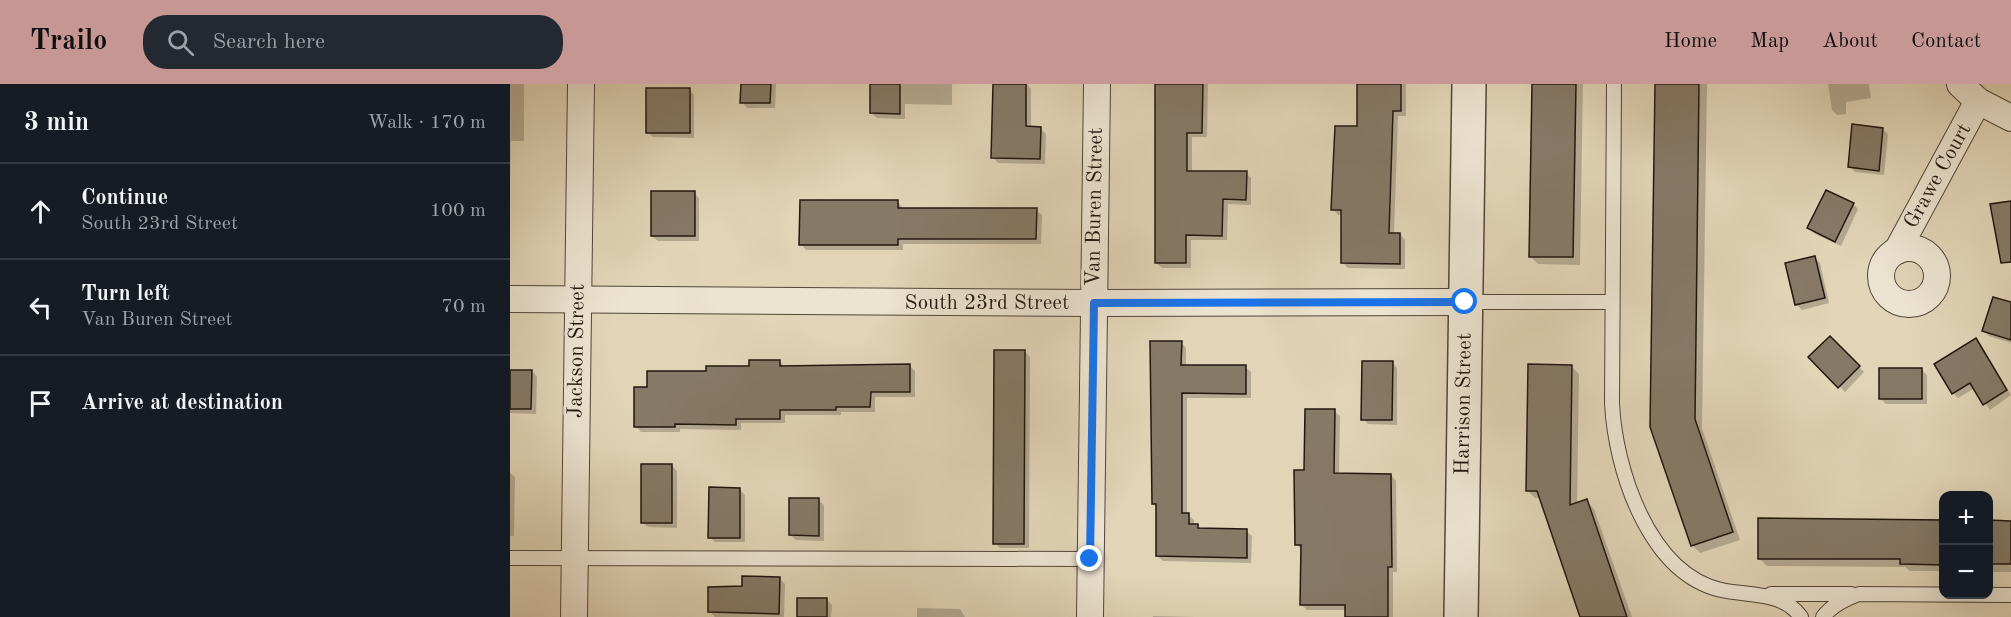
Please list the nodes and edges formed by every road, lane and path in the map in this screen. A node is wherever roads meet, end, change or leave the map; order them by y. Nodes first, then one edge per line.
1 (581, 84) edge
2 (1096, 84) edge
3 (1469, 84) edge
4 (1614, 84) edge
5 (1969, 93) edge
6 (2011, 118) edge
7 (1897, 250) dead end
8 (510, 299) edge
9 (578, 299) junction
10 (1465, 302) junction
11 (1612, 302) junction
12 (1094, 303) junction
13 (510, 558) edge
14 (574, 559) junction
15 (1090, 559) junction
16 (1756, 594) junction
17 (1859, 594) junction
18 (2011, 595) edge
19 (574, 617) edge
20 (1090, 617) edge
21 (1461, 617) edge
22 (1801, 617) edge
23 (1823, 617) edge

1 - 9 street, Jackson Street
2 - 12 street, Van Buren Street
3 - 10 street, Harrison Street
4 - 11 lane
5 - 6 street
5 - 7 street, Grawe Court
8 - 9 street, South 23rd Street
9 - 12 street, South 23rd Street
9 - 14 street, Jackson Street
10 - 11 lane
10 - 12 street, South 23rd Street
10 - 21 street, Harrison Street
11 - 16 lane
12 - 15 street, Van Buren Street
13 - 14 lane
14 - 15 lane
14 - 19 street, Jackson Street
15 - 20 street, Van Buren Street
16 - 17 lane
16 - 22 lane
17 - 18 lane
17 - 23 lane

